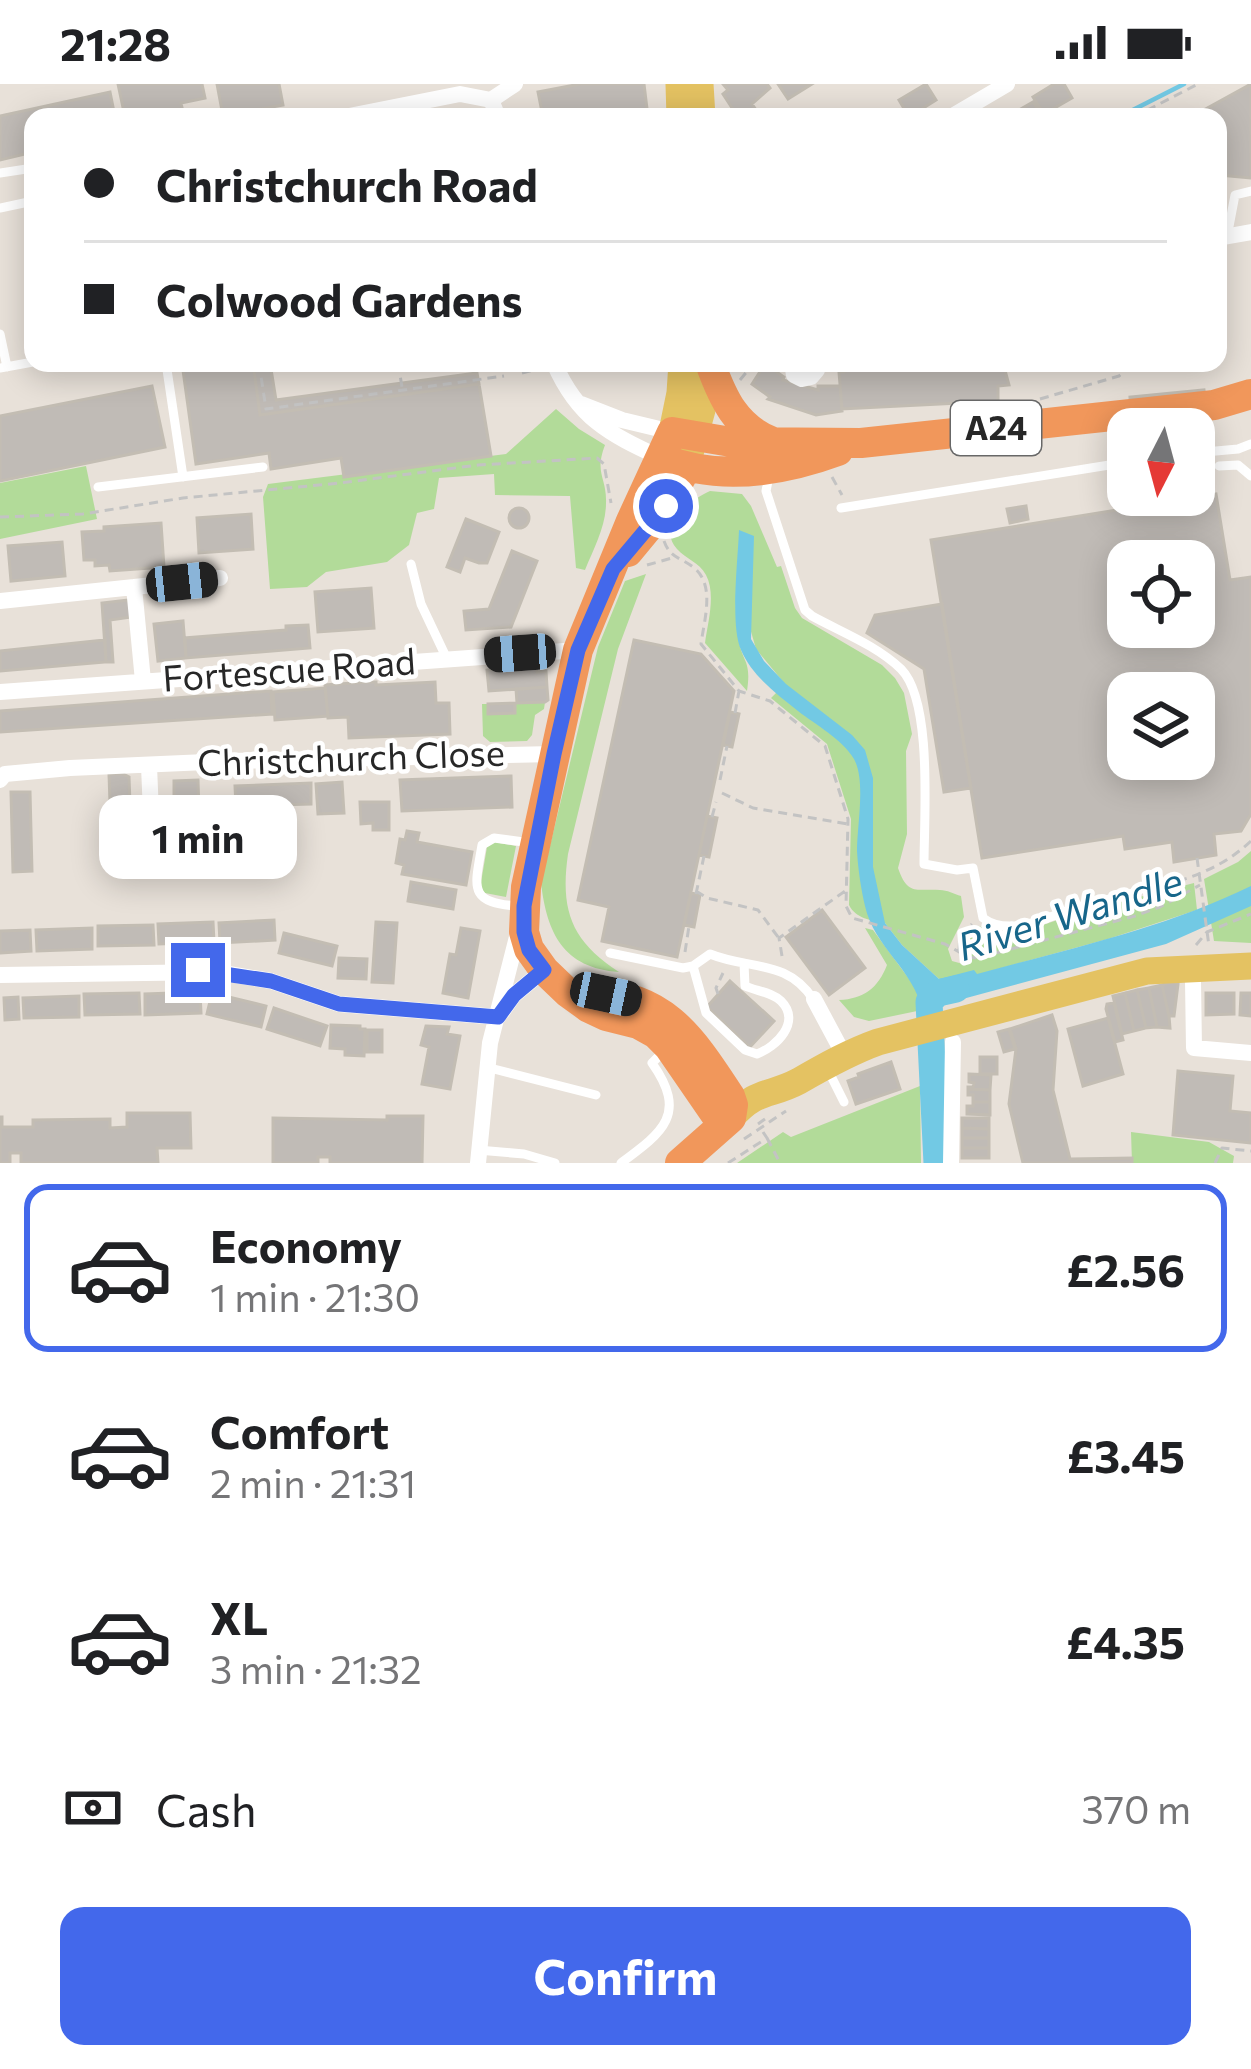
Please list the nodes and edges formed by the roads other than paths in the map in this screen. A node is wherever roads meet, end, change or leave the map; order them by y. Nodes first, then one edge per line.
1 (515, 84) edge
2 (1006, 84) edge
3 (389, 108) edge
4 (494, 108) edge
5 (966, 108) edge
6 (1251, 190) edge
7 (1227, 221) edge
8 (0, 334) edge
9 (3, 367) edge
10 (167, 372) edge
11 (552, 372) edge
12 (681, 372) edge
13 (715, 372) edge
14 (717, 372) edge
15 (1251, 394) edge
16 (575, 401) junction
17 (1209, 405) junction
18 (1251, 406) edge
19 (1251, 444) edge
20 (679, 449) junction
21 (1238, 449) junction
22 (1215, 451) edge
23 (780, 452) junction
24 (1251, 455) edge
25 (1107, 465) edge
26 (1219, 466) dead end
27 (263, 467) dead end
28 (1251, 476) edge
29 (183, 477) junction
30 (98, 487) dead end
31 (841, 508) dead end
32 (411, 565) dead end
33 (220, 578) dead end
34 (134, 587) junction
35 (0, 601) edge
36 (578, 650) junction
37 (447, 658) junction
38 (143, 681) junction
39 (0, 692) edge
40 (554, 754) junction
41 (149, 766) junction
42 (0, 780) edge
43 (152, 837) dead end
44 (536, 844) junction
45 (1136, 892) road end
46 (523, 910) junction
47 (610, 953) dead end
48 (744, 963) junction
49 (693, 966) junction
50 (1251, 966) edge
51 (544, 970) junction
52 (0, 975) edge
53 (1192, 980) dead end
54 (572, 995) junction
55 (814, 999) joint
56 (498, 1017) junction
57 (949, 1033) junction
58 (669, 1047) junction
59 (1251, 1053) edge
60 (835, 1060) junction
61 (486, 1067) junction
62 (596, 1095) dead end
63 (844, 1102) dead end
64 (742, 1118) junction
65 (478, 1156) edge
66 (555, 1163) edge
67 (621, 1163) edge
68 (680, 1163) edge
69 (951, 1163) edge

1 - 4 street
2 - 5 street
3 - 4 street
6 - 7 lane
8 - 9 lane
10 - 29 lane
11 - 16 street
12 - 20 main road
13 - 20 main road
14 - 23 highway
15 - 17 highway, A24
16 - 20 street
16 - 20 street
17 - 18 highway, A24
17 - 23 highway, A24
19 - 21 lane
20 - 23 highway, A24
20 - 36 highway
21 - 22 lane
21 - 24 lane
23 - 45 lane
25 - 31 lane
26 - 28 lane
27 - 29 lane
29 - 30 lane
32 - 37 lane
33 - 34 street
34 - 35 street
34 - 38 street
36 - 37 street, Fortescue Road
36 - 40 highway
37 - 38 street, Fortescue Road
38 - 39 street, Fortescue Road
40 - 41 street, Christchurch Close
40 - 44 highway
41 - 42 street, Christchurch Close
41 - 43 street, Christchurch Close
44 - 46 highway
44 - 46 lane
46 - 51 highway
46 - 56 street
47 - 49 lane
48 - 49 lane
48 - 49 lane
48 - 55 lane
50 - 57 main road
51 - 54 highway
51 - 56 street
52 - 56 street
53 - 59 street
54 - 58 highway
54 - 64 highway
55 - 60 street
56 - 61 street
57 - 60 main road
57 - 69 street
58 - 64 highway
58 - 67 lane
60 - 63 lane
60 - 64 main road
61 - 62 lane
61 - 65 street
64 - 68 highway
65 - 66 lane

